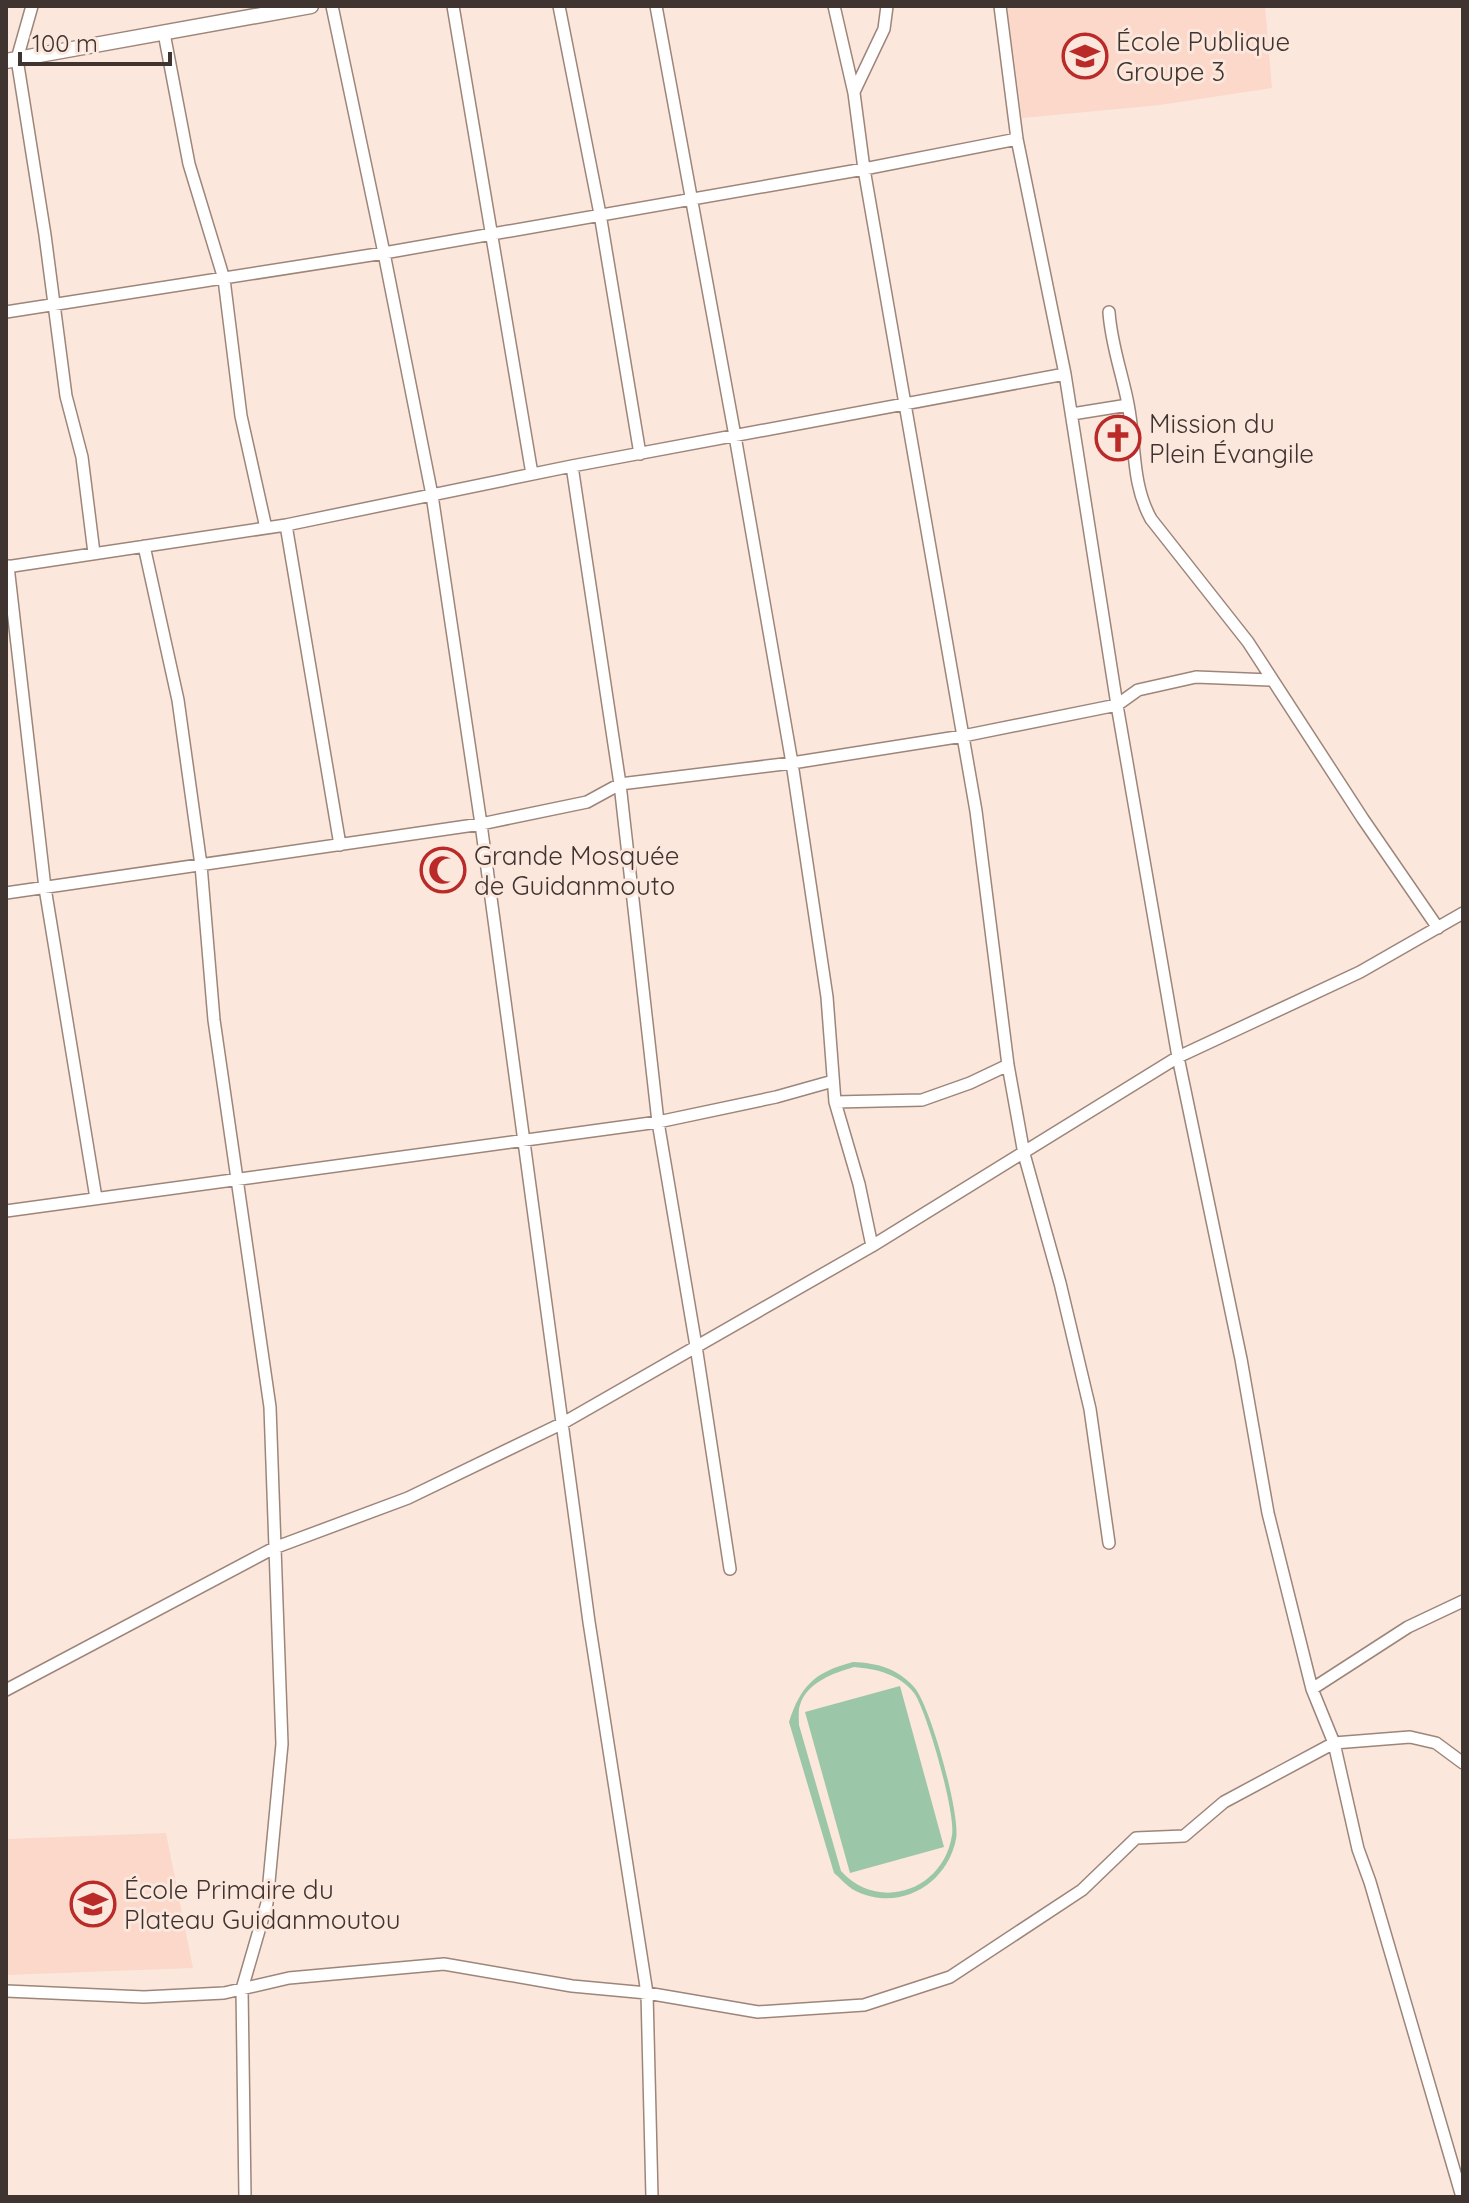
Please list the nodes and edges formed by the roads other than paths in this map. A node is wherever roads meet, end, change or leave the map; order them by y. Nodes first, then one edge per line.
1 (32, 6) edge
2 (311, 6) edge
3 (332, 6) edge
4 (453, 6) edge
5 (559, 6) edge
6 (656, 6) edge
7 (834, 6) edge
8 (887, 6) edge
9 (1000, 6) edge
10 (164, 33) junction
11 (12, 60) edge
12 (854, 93) junction
13 (1017, 139) junction
14 (864, 169) junction
15 (693, 198) junction
16 (600, 214) junction
17 (492, 233) junction
18 (384, 253) junction
19 (224, 279) junction
20 (54, 303) junction
21 (6, 312) edge
22 (1109, 312) dead end
23 (1065, 374) junction
24 (906, 404) junction
25 (1128, 405) junction
26 (1072, 414) junction
27 (735, 436) junction
28 (640, 454) junction
29 (572, 466) junction
30 (532, 474) junction
31 (432, 495) junction
32 (286, 525) junction
33 (266, 528) junction
34 (144, 546) junction
35 (94, 553) junction
36 (7, 567) edge
37 (1270, 680) junction
38 (1117, 705) junction
39 (963, 736) junction
40 (792, 763) junction
41 (620, 784) junction
42 (481, 824) junction
43 (340, 845) junction
44 (201, 865) junction
45 (45, 888) junction
46 (6, 893) edge
47 (1463, 913) edge
48 (1438, 928) junction
49 (1178, 1057) junction
50 (1008, 1065) junction
51 (833, 1081) junction
52 (835, 1102) junction
53 (658, 1122) junction
54 (526, 1140) junction
55 (1024, 1154) junction
56 (237, 1179) junction
57 (96, 1198) junction
58 (6, 1211) edge
59 (872, 1246) junction
60 (696, 1346) junction
61 (563, 1423) junction
62 (1109, 1543) dead end
63 (274, 1548) junction
64 (730, 1569) dead end
65 (1463, 1601) edge
66 (1312, 1689) junction
67 (6, 1690) edge
68 (1334, 1743) junction
69 (1463, 1763) edge
70 (242, 1989) junction
71 (6, 1991) edge
72 (647, 1993) junction
73 (245, 2197) edge
74 (652, 2197) edge
75 (1462, 2197) edge

1 - 11 street
2 - 10 street
3 - 18 street
4 - 17 street
5 - 16 street
6 - 15 street
7 - 12 street
8 - 12 street
9 - 13 street
10 - 11 street
10 - 19 street
11 - 20 street
12 - 14 street
13 - 14 street
13 - 23 street
14 - 15 street
14 - 24 street
15 - 16 street
15 - 27 street
16 - 17 street
16 - 28 street
17 - 18 street
17 - 30 street
18 - 19 street
18 - 31 street
19 - 20 street
19 - 33 street
20 - 21 street
20 - 35 street
22 - 25 street
23 - 24 street
23 - 26 street
24 - 27 street
24 - 39 street
25 - 26 street
25 - 37 street
26 - 38 street
27 - 28 street
27 - 40 street
28 - 29 street
29 - 30 street
29 - 41 street
30 - 31 street
31 - 32 street
31 - 42 street
32 - 33 street
32 - 43 street
33 - 34 street
34 - 35 street
34 - 44 street
35 - 36 street
36 - 45 street
37 - 38 street
37 - 48 street
38 - 39 street
38 - 49 street
39 - 40 street
39 - 50 street
40 - 41 street
40 - 51 street
41 - 42 street
41 - 53 street
42 - 43 street
42 - 54 street
43 - 44 street
44 - 45 street
44 - 56 street
45 - 46 street
45 - 57 street
47 - 48 street
48 - 49 street
49 - 55 street
49 - 66 street
50 - 52 street
50 - 55 street
51 - 52 street
51 - 53 street
52 - 59 street
53 - 54 street
53 - 60 street
54 - 56 street
54 - 61 street
55 - 59 street
55 - 62 street
56 - 57 street
56 - 63 street
57 - 58 street
59 - 60 street
60 - 61 street
60 - 64 street
61 - 63 street
61 - 72 street
63 - 67 street
63 - 70 street
65 - 66 street
66 - 68 street
68 - 69 street
68 - 72 street
68 - 75 street
70 - 71 street
70 - 72 street
70 - 73 street
72 - 74 street

